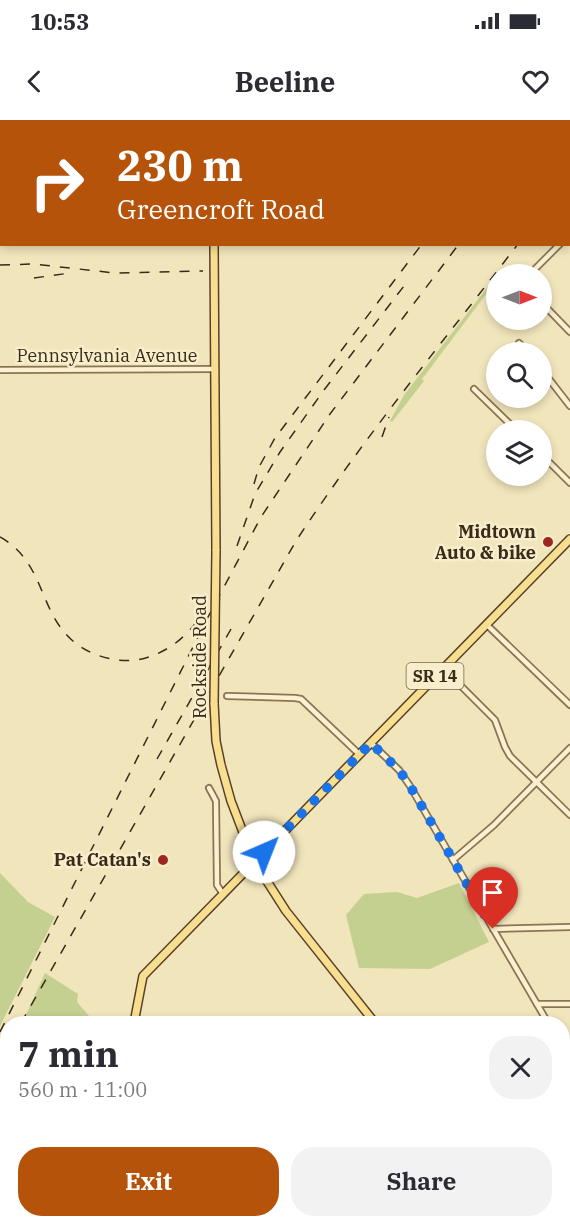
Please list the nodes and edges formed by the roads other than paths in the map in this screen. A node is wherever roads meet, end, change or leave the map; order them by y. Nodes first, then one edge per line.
1 (214, 246) edge
2 (558, 246) edge
3 (540, 264) edge
4 (552, 313) edge
5 (570, 332) edge
6 (214, 369) junction
7 (0, 370) edge
8 (552, 382) edge
9 (474, 390) dead end
10 (570, 405) edge
11 (506, 420) edge
12 (552, 465) edge
13 (570, 483) edge
14 (570, 539) edge
15 (487, 625) junction
16 (443, 668) junction
17 (227, 696) dead end
18 (570, 705) edge
19 (371, 743) junction
20 (570, 748) edge
21 (359, 754) junction
22 (536, 782) junction
23 (209, 788) dead end
24 (570, 815) edge
25 (453, 860) junction
26 (255, 861) junction
27 (223, 894) junction
28 (570, 927) edge
29 (493, 929) junction
30 (537, 1004) junction
31 (570, 1004) edge
32 (135, 1016) edge
33 (369, 1016) edge
34 (544, 1016) edge

1 - 6 main road, Rockside Road
2 - 3 street
4 - 5 street
6 - 7 street, Pennsylvania Avenue
6 - 26 main road, Rockside Road, bridge
8 - 10 street
9 - 11 street
12 - 13 street
14 - 15 main road, SR 14
15 - 16 main road, SR 14
15 - 18 street
16 - 19 main road, SR 14
16 - 22 street
17 - 21 street
19 - 21 main road, SR 14
19 - 25 street
20 - 22 street
21 - 26 main road, SR 14
22 - 24 street
22 - 25 street
23 - 27 street
25 - 29 street
26 - 27 main road, SR 14
26 - 33 main road, Rockside Road
27 - 32 main road, SR 14
28 - 29 street
29 - 30 street
30 - 31 street
30 - 34 street

